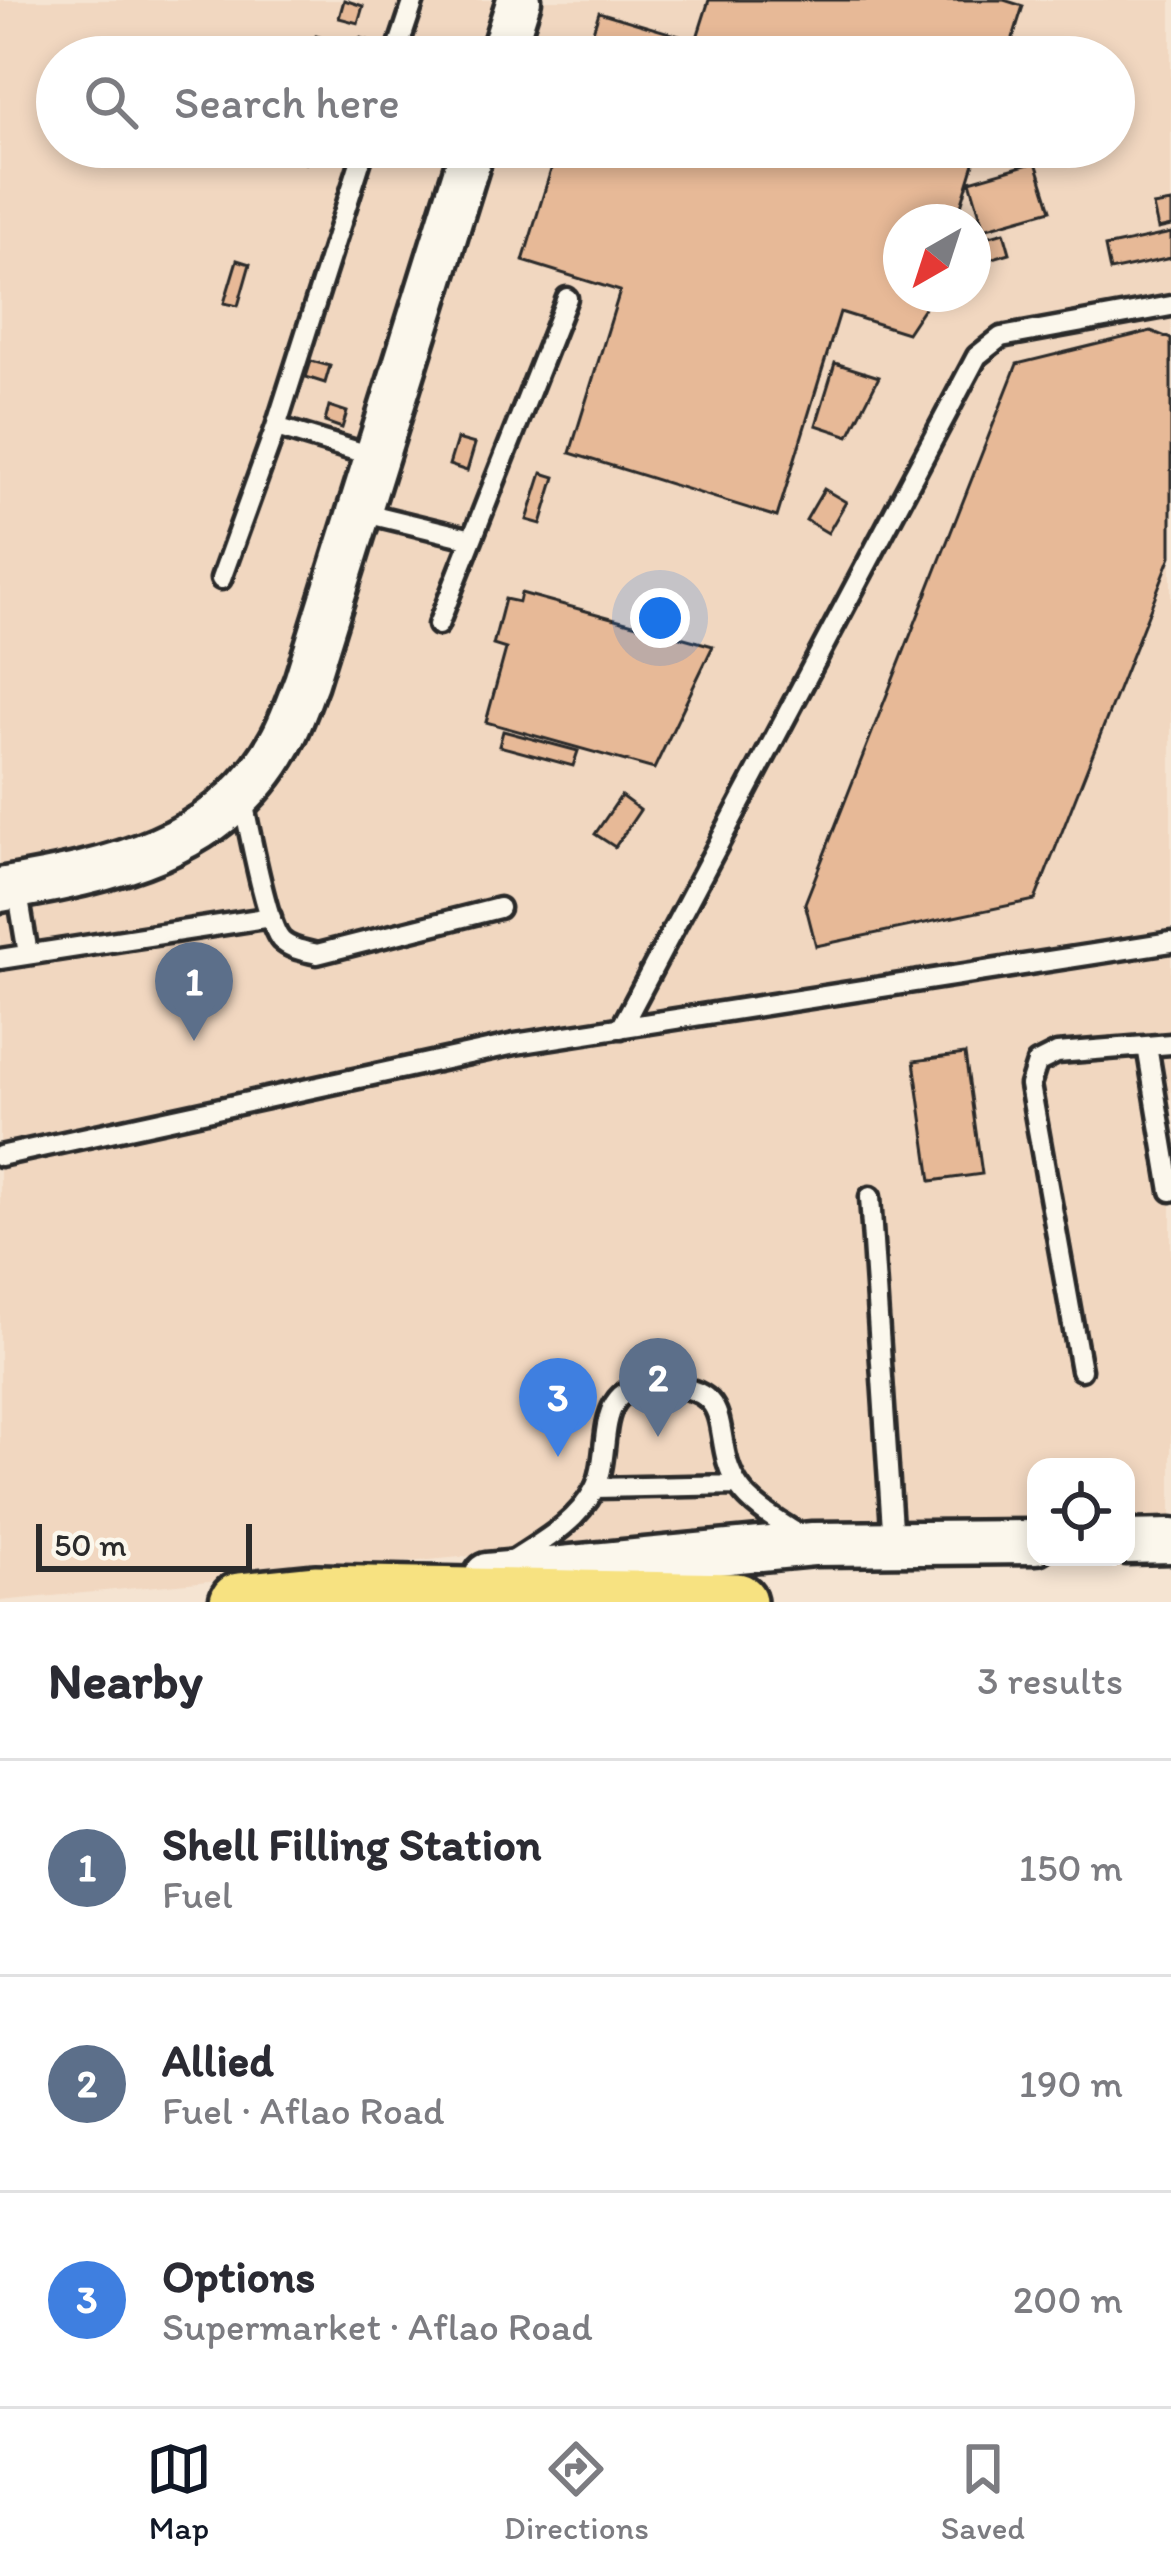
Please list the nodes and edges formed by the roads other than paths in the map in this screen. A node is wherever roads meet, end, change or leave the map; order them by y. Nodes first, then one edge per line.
1 (414, 0) edge
2 (519, 0) edge
3 (402, 36) edge
4 (508, 36) edge
5 (358, 168) edge
6 (466, 168) edge
7 (568, 298) dead end
8 (1171, 306) edge
9 (276, 427) junction
10 (376, 457) junction
11 (359, 511) junction
12 (472, 539) junction
13 (221, 579) dead end
14 (438, 626) dead end
15 (242, 796) junction
16 (8, 889) edge
17 (499, 908) dead end
18 (271, 917) junction
19 (1171, 942) edge
20 (28, 954) junction
21 (0, 958) edge
22 (620, 1028) junction
23 (1171, 1043) edge
24 (1147, 1046) junction
25 (0, 1156) edge
26 (1171, 1191) edge
27 (871, 1197) dead end
28 (1081, 1370) dead end
29 (737, 1485) junction
30 (596, 1488) junction
31 (1171, 1541) edge
32 (1027, 1542) edge
33 (1135, 1542) edge
34 (813, 1544) junction
35 (893, 1544) junction
36 (491, 1575) junction
37 (315, 1594) junction
38 (239, 1602) edge
39 (736, 1602) edge

1 - 3 lane
2 - 4 street
5 - 9 lane
6 - 10 street
7 - 12 lane
8 - 22 lane
9 - 10 lane
9 - 13 lane
10 - 11 street
11 - 12 lane
11 - 15 street
12 - 14 lane
15 - 16 street
15 - 18 lane
16 - 20 lane
17 - 18 lane
18 - 20 lane
19 - 22 lane
20 - 21 lane
22 - 25 lane
23 - 24 lane
24 - 26 lane
24 - 28 lane
27 - 35 lane
29 - 30 lane
29 - 30 lane
29 - 34 lane
30 - 36 lane
31 - 33 street
32 - 35 street
34 - 35 street
34 - 36 street
36 - 37 street
37 - 38 highway
37 - 39 highway

